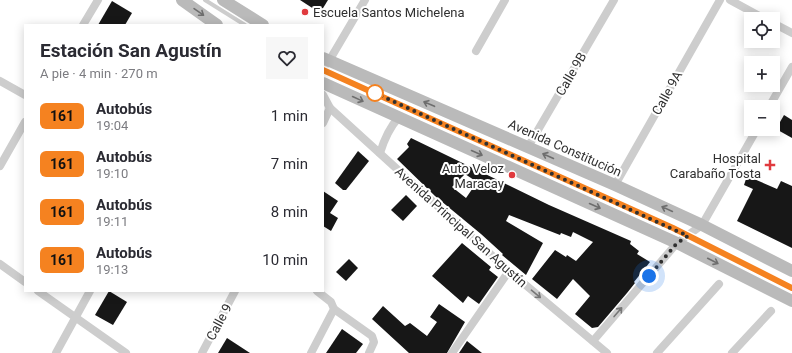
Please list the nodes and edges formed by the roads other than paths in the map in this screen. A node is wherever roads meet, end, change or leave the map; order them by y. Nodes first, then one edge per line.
1 (98, 0) edge
2 (182, 0) edge
3 (205, 0) edge
4 (222, 0) edge
5 (365, 0) edge
6 (505, 0) edge
7 (614, 0) edge
8 (720, 0) edge
9 (730, 0) edge
10 (752, 12) edge
11 (84, 24) edge
12 (216, 24) edge
13 (243, 24) edge
14 (261, 24) edge
15 (780, 27) edge
16 (792, 33) edge
17 (476, 51) dead end
18 (324, 64) edge
19 (792, 67) edge
20 (0, 81) edge
21 (324, 83) edge
22 (24, 94) edge
23 (324, 97) edge
24 (773, 100) edge
25 (330, 108) junction
26 (398, 117) junction
27 (324, 121) edge
28 (24, 124) edge
29 (753, 136) edge
30 (528, 147) junction
31 (380, 154) junction
32 (0, 166) edge
33 (615, 185) junction
34 (702, 225) junction
35 (688, 236) junction
36 (677, 243) junction
37 (0, 264) edge
38 (509, 271) junction
39 (792, 271) edge
40 (24, 281) edge
41 (719, 284) dead end
42 (792, 288) edge
43 (39, 292) edge
44 (89, 292) edge
45 (234, 292) edge
46 (318, 292) edge
47 (792, 301) edge
48 (334, 309) junction
49 (771, 311) dead end
50 (76, 318) junction
51 (593, 341) junction
52 (604, 352) edge
53 (56, 353) edge
54 (126, 353) edge
55 (202, 353) edge
56 (311, 353) edge
57 (369, 353) edge
58 (452, 353) edge
59 (658, 353) edge
60 (732, 353) edge

1 - 11 street
2 -> 12 street
3 - 13 lane
4 - 14 street
5 - 18 street
6 - 17 street
7 - 30 street, Calle 9B
8 - 33 street, Calle 9A
9 - 10 street
15 - 16 street
30 -> 18 street, Avenida Constitución
18 - 35 lane
19 - 24 street
20 - 22 street
21 -> 26 street
23 - 25 street, Avenida Principal San Agustín
25 - 27 street
25 - 31 street, Avenida Principal San Agustín
26 - 31 street
26 -> 36 street
28 - 32 street
29 - 34 street
33 -> 30 street, Avenida Constitución
31 - 38 street, Avenida Principal San Agustín
34 -> 33 street, Avenida Constitución
34 - 35 street
34 - 39 street, Avenida Constitución
35 - 36 street
35 - 42 lane
36 -> 47 street
51 -> 36 street
37 - 40 street
38 -> 51 street, Avenida Principal San Agustín
38 - 58 street
41 - 59 street
43 - 50 street
44 - 50 street
45 - 55 street, Calle 9
46 - 48 street
48 - 56 street
48 - 57 street
49 - 60 street
50 - 53 street
50 - 54 street
51 - 52 street, Avenida Principal San Agustín

